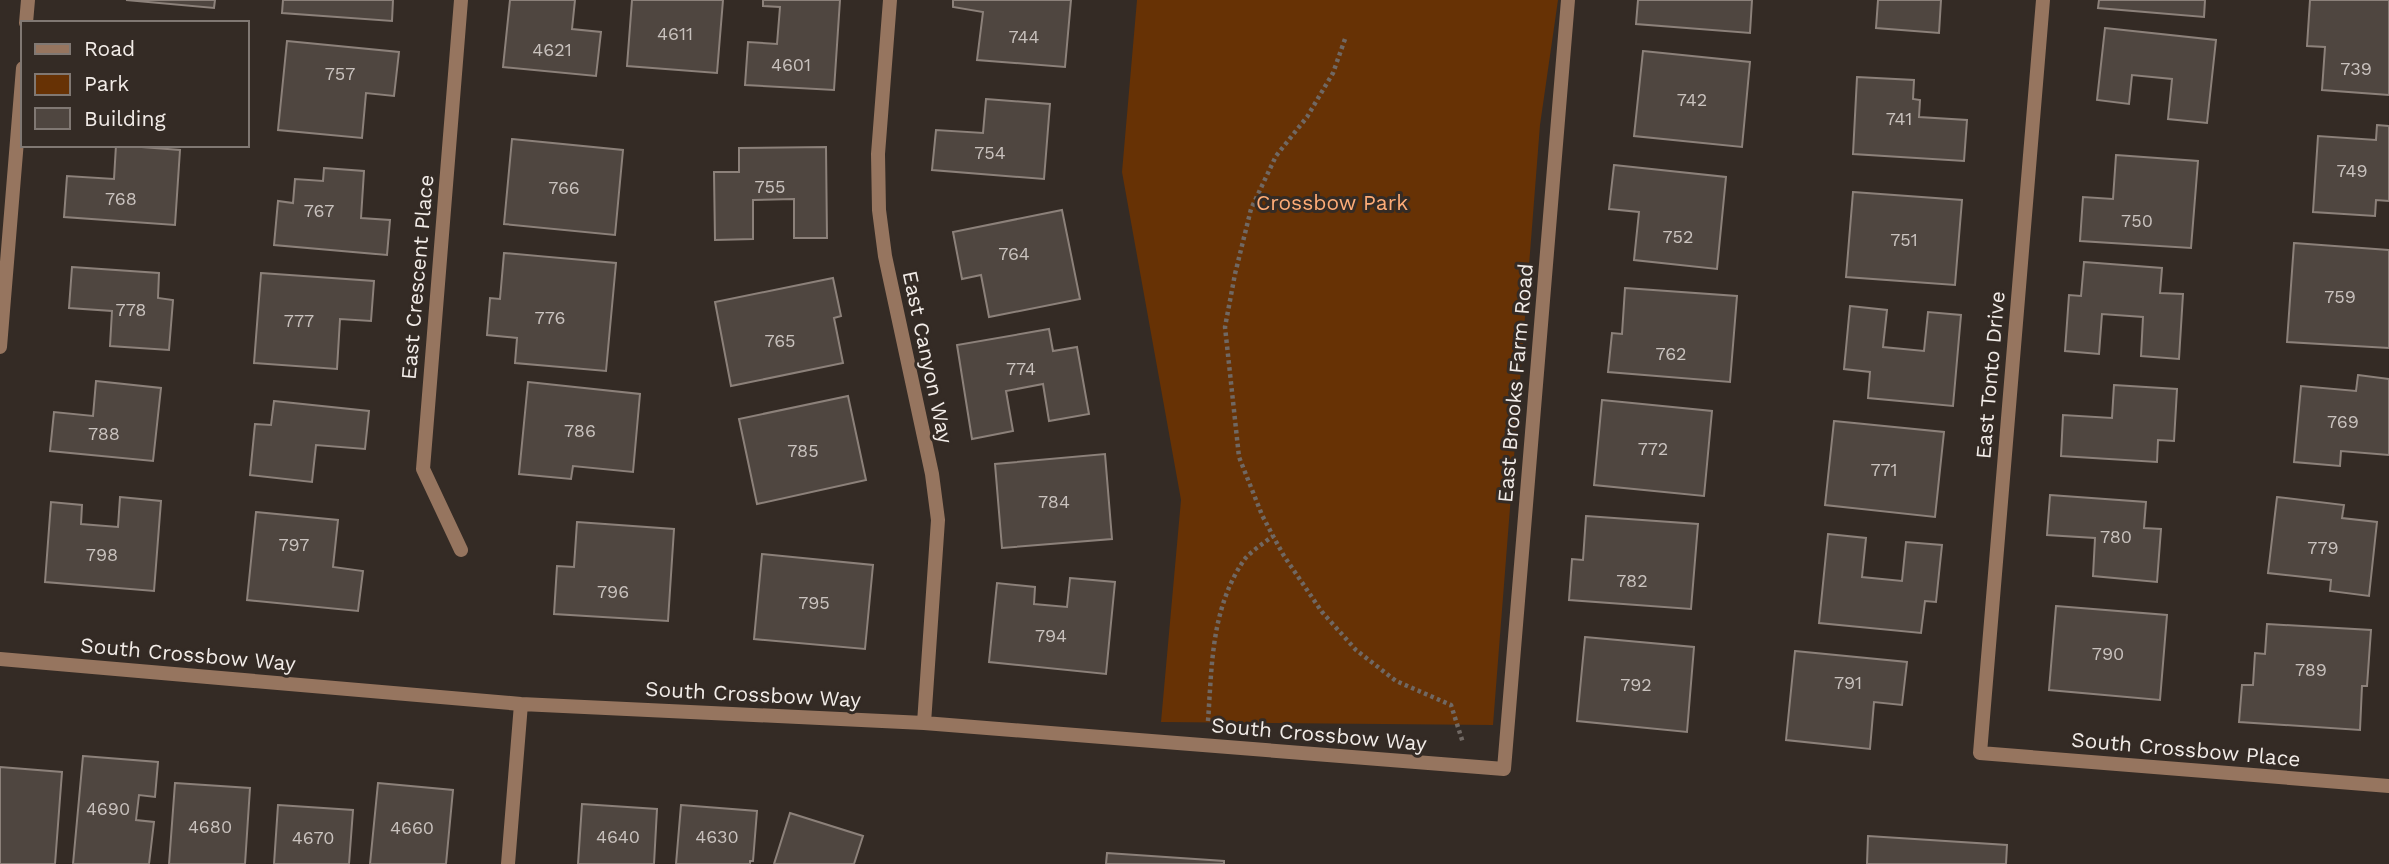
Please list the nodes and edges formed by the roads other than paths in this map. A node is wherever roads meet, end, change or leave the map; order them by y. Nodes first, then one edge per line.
1 (28, 0) edge
2 (461, 0) edge
3 (890, 0) edge
4 (1568, 0) edge
5 (2043, 0) edge
6 (26, 21) edge
7 (21, 92) edge
8 (0, 347) edge
9 (461, 550) dead end
10 (0, 659) edge
11 (521, 704) junction
12 (923, 723) junction
13 (1980, 753) joint
14 (1504, 769) joint
15 (2389, 786) edge
16 (508, 864) edge

1 - 6 street
2 - 9 street, East Crescent Place
3 - 12 street, East Canyon Way
4 - 14 street, East Brooks Farm Road
5 - 13 street, East Tonto Drive
7 - 8 street
10 - 11 street, South Crossbow Way
11 - 12 street, South Crossbow Way
11 - 16 street
12 - 14 street, South Crossbow Way
13 - 15 street, South Crossbow Place

